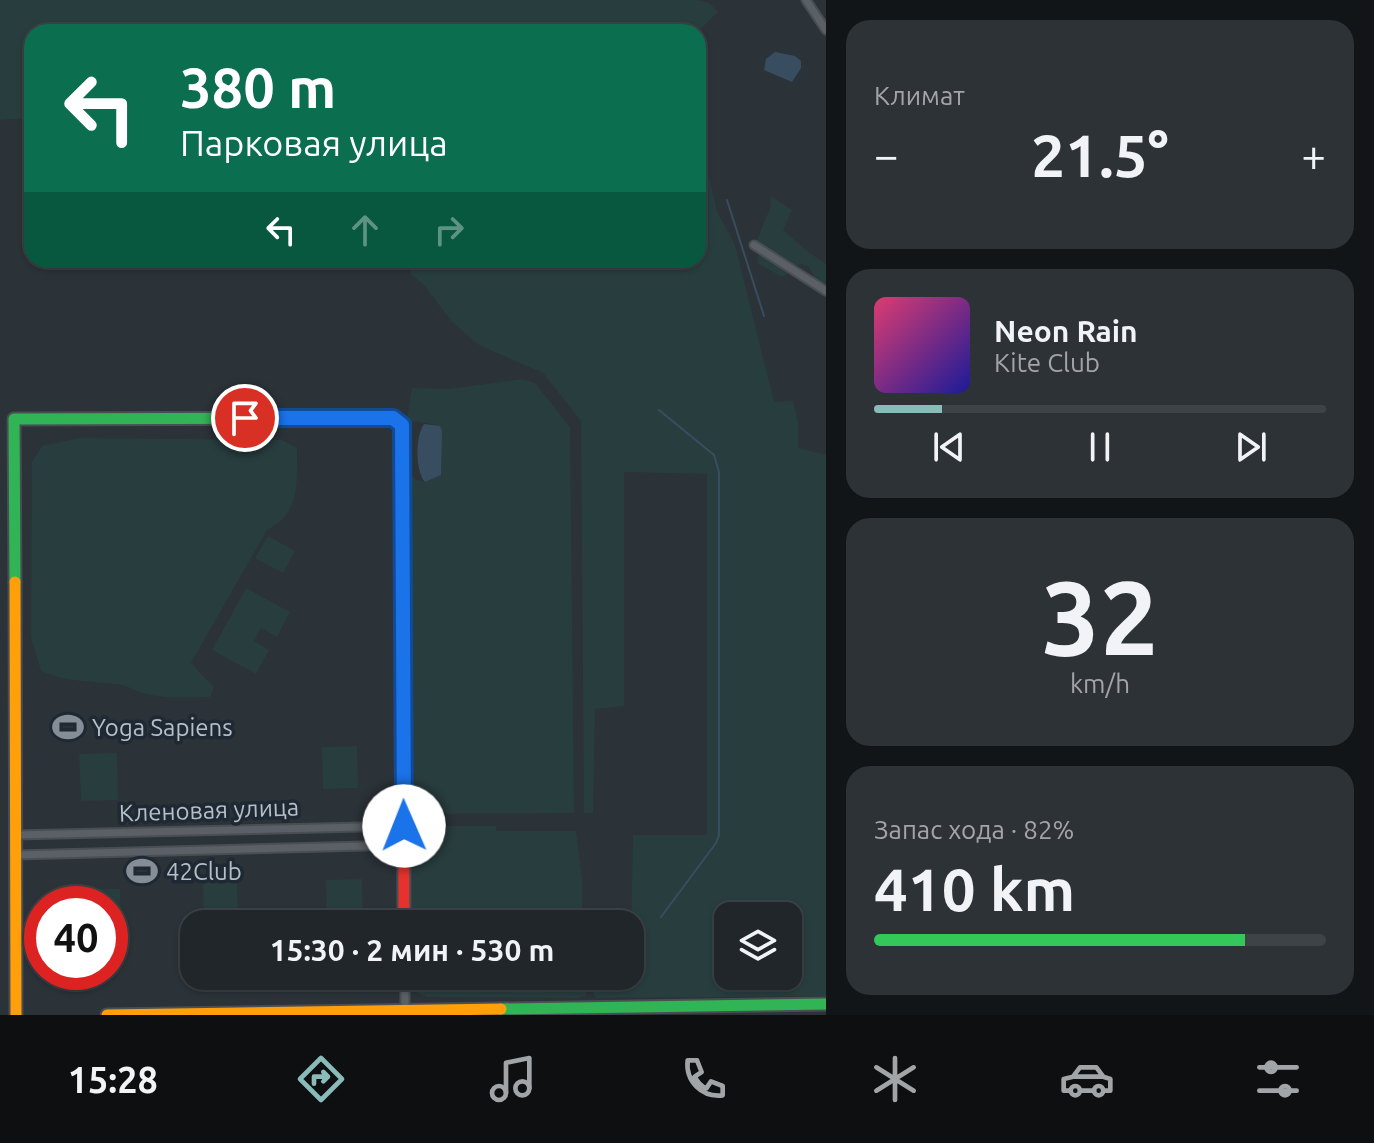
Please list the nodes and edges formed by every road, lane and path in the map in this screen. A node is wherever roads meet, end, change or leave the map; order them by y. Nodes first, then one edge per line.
1 (806, 0) edge
2 (826, 30) edge
3 (754, 245) dead end
4 (826, 291) edge
5 (404, 826) junction
6 (15, 835) junction
7 (404, 845) junction
8 (16, 855) junction
9 (404, 910) edge
10 (405, 990) edge
11 (826, 1004) edge
12 (405, 1009) junction
13 (506, 1012) edge
14 (16, 1015) edge
15 (107, 1015) edge

1 - 2 street
3 - 4 street
5 - 6 street, Кленовая улица
5 - 6 street
5 - 7 street
6 - 8 street
7 - 8 street, Кленовая улица
7 - 9 street
8 - 14 street
10 - 12 street
11 - 13 street
12 - 13 street
12 - 15 street

